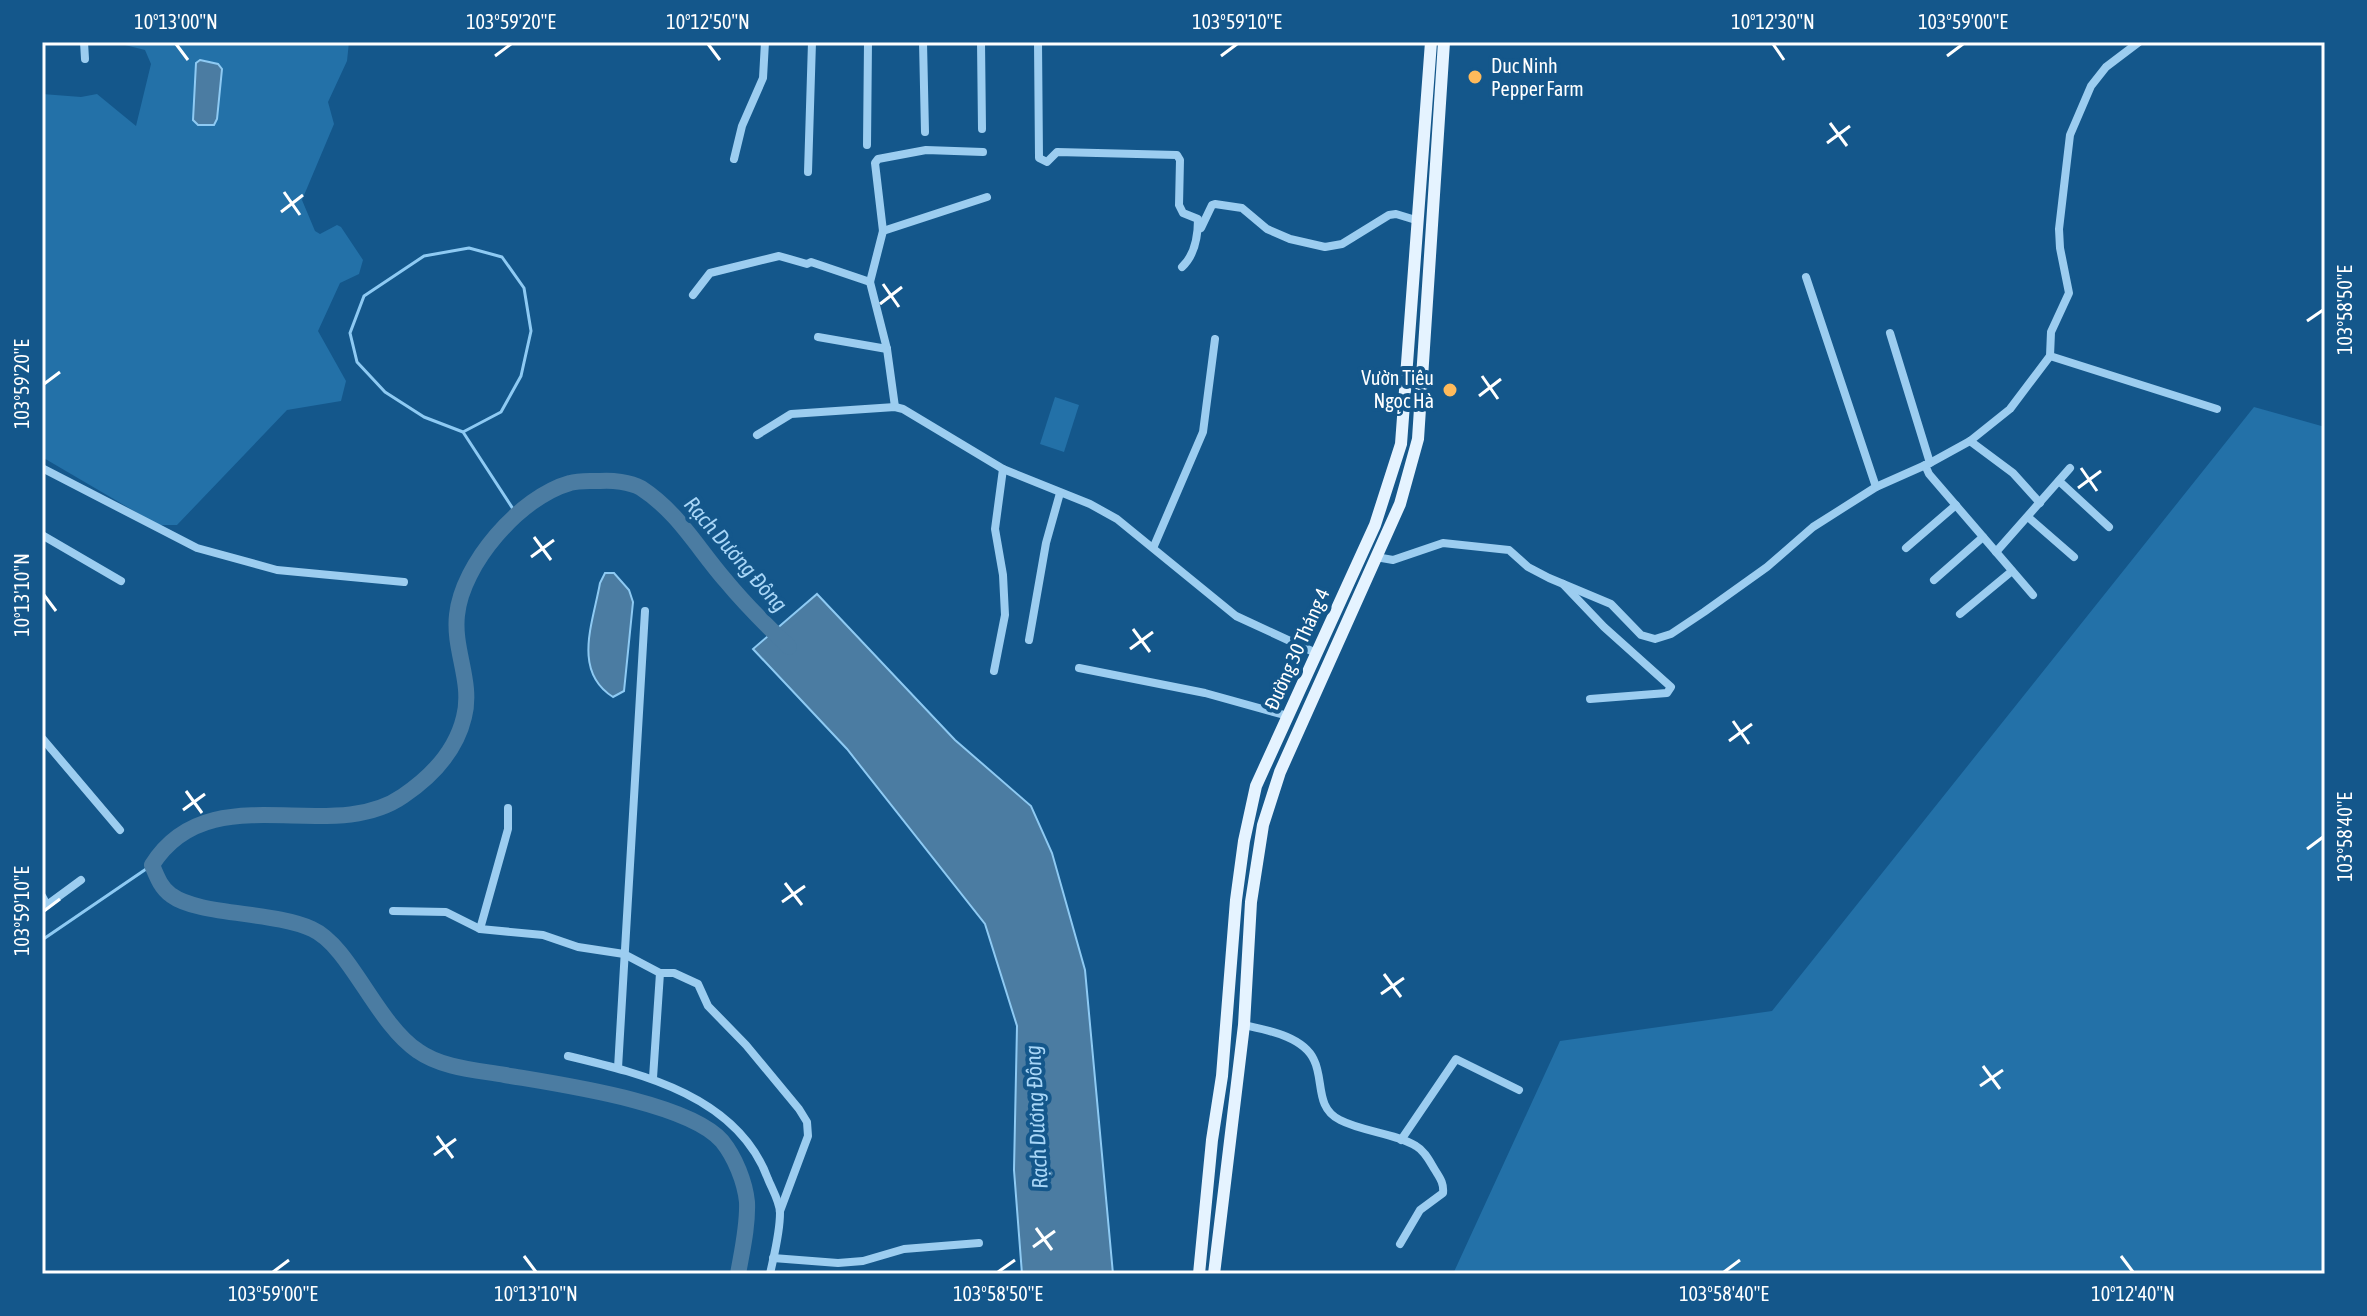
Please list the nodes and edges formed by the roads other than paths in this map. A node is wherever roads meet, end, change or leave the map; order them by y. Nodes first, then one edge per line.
1 (84, 42) edge
2 (765, 42) edge
3 (812, 42) edge
4 (868, 42) edge
5 (923, 42) edge
6 (981, 42) edge
7 (1038, 42) edge
8 (1431, 42) edge
9 (1444, 42) edge
10 (2139, 42) edge
11 (85, 59) dead end
12 (982, 129) dead end
13 (925, 132) dead end
14 (867, 145) dead end
15 (983, 152) dead end
16 (734, 159) dead end
17 (808, 172) dead end
18 (987, 197) dead end
19 (1419, 221) junction
20 (883, 231) junction
21 (1198, 233) junction
22 (1182, 267) dead end
23 (1415, 269) junction
24 (1429, 270) junction
25 (1806, 277) dead end
26 (870, 282) junction
27 (693, 295) dead end
28 (1890, 333) dead end
29 (818, 337) dead end
30 (1215, 339) dead end
31 (887, 349) junction
32 (2050, 356) junction
33 (1406, 400) junction
34 (1423, 402) junction
35 (895, 407) junction
36 (2217, 409) dead end
37 (757, 435) dead end
38 (1970, 441) junction
39 (1927, 464) junction
40 (2070, 468) dead end
41 (1003, 469) junction
42 (45, 470) edge
43 (42, 480) edge
44 (2059, 481) junction
45 (1876, 487) junction
46 (1060, 493) junction
47 (2040, 503) junction
48 (1956, 505) junction
49 (2028, 517) junction
50 (2109, 527) dead end
51 (42, 535) edge
52 (1983, 537) junction
53 (1154, 546) junction
54 (1906, 548) dead end
55 (1996, 552) junction
56 (1376, 557) junction
57 (2074, 557) dead end
58 (2012, 571) junction
59 (1934, 580) dead end
60 (121, 581) dead end
61 (404, 582) dead end
62 (1563, 584) junction
63 (2033, 595) dead end
64 (645, 611) dead end
65 (1960, 614) dead end
66 (1029, 640) dead end
67 (1316, 653) junction
68 (1329, 659) junction
69 (1079, 668) dead end
70 (994, 671) dead end
71 (1590, 699) dead end
72 (1288, 716) junction
73 (42, 738) edge
74 (508, 808) dead end
75 (120, 830) dead end
76 (81, 880) dead end
77 (42, 896) edge
78 (1236, 900) junction
79 (1251, 902) junction
80 (45, 906) edge
81 (393, 911) dead end
82 (480, 929) junction
83 (624, 954) junction
84 (660, 973) junction
85 (1244, 1025) junction
86 (568, 1056) dead end
87 (618, 1068) junction
88 (653, 1078) junction
89 (1519, 1090) dead end
90 (1212, 1140) junction
91 (1401, 1140) junction
92 (1228, 1143) junction
93 (780, 1211) junction
94 (979, 1243) dead end
95 (1400, 1244) dead end
96 (773, 1258) junction
97 (838, 1263) junction
98 (770, 1274) edge
99 (846, 1274) edge
100 (1199, 1274) edge
101 (1214, 1274) edge

1 - 11 street
2 - 16 street
3 - 17 street
4 - 14 street
5 - 13 street
6 - 12 street
7 - 21 street
8 - 19 main road, Đường 30 Tháng 4
9 - 24 main road, Đường 30 Tháng 4
10 - 32 street
15 - 20 street
18 - 20 street
19 - 21 street
19 - 23 main road, Đường 30 Tháng 4
20 - 26 street
21 - 22 street
23 - 24 main road
23 - 33 main road, Đường 30 Tháng 4
24 - 34 main road, Đường 30 Tháng 4
25 - 45 street
26 - 27 street
26 - 31 street
28 - 39 street
29 - 31 street
30 - 53 street
31 - 35 street
32 - 36 street
32 - 38 street
33 - 34 main road
33 - 67 main road, Đường 30 Tháng 4
34 - 56 main road, Đường 30 Tháng 4
35 - 37 street
35 - 41 street
38 - 39 street
38 - 47 street
39 - 45 street
39 - 48 street
40 - 44 street
41 - 46 street
41 - 70 street
42 - 43 street
42 - 61 street
44 - 47 street
44 - 50 street
45 - 62 street
46 - 53 street
46 - 66 street
47 - 49 street
48 - 52 street
48 - 54 street
49 - 55 street
49 - 57 street
51 - 60 street
52 - 55 street
52 - 59 street
53 - 67 street
55 - 58 street
56 - 62 street
56 - 68 main road, Đường 30 Tháng 4
58 - 63 street
58 - 65 street
62 - 71 street
64 - 83 street
67 - 68 main road
67 - 72 main road, Đường 30 Tháng 4
68 - 79 main road, Đường 30 Tháng 4
69 - 72 street
72 - 78 main road, Đường 30 Tháng 4
73 - 75 street
74 - 82 street
76 - 80 street
77 - 80 street
78 - 79 main road
78 - 90 main road, Đường 30 Tháng 4
79 - 85 main road, Đường 30 Tháng 4
81 - 82 street
82 - 83 street
83 - 84 street
83 - 87 street
84 - 88 street
84 - 93 street
85 - 91 street
85 - 92 main road, Đường 30 Tháng 4
86 - 87 street
87 - 88 street
88 - 93 street
89 - 91 street
90 - 92 main road
90 - 100 main road, Đường 30 Tháng 4
91 - 95 street
92 - 101 main road, Đường 30 Tháng 4
93 - 96 street
94 - 97 street
96 - 97 street
96 - 98 street
97 - 99 street

